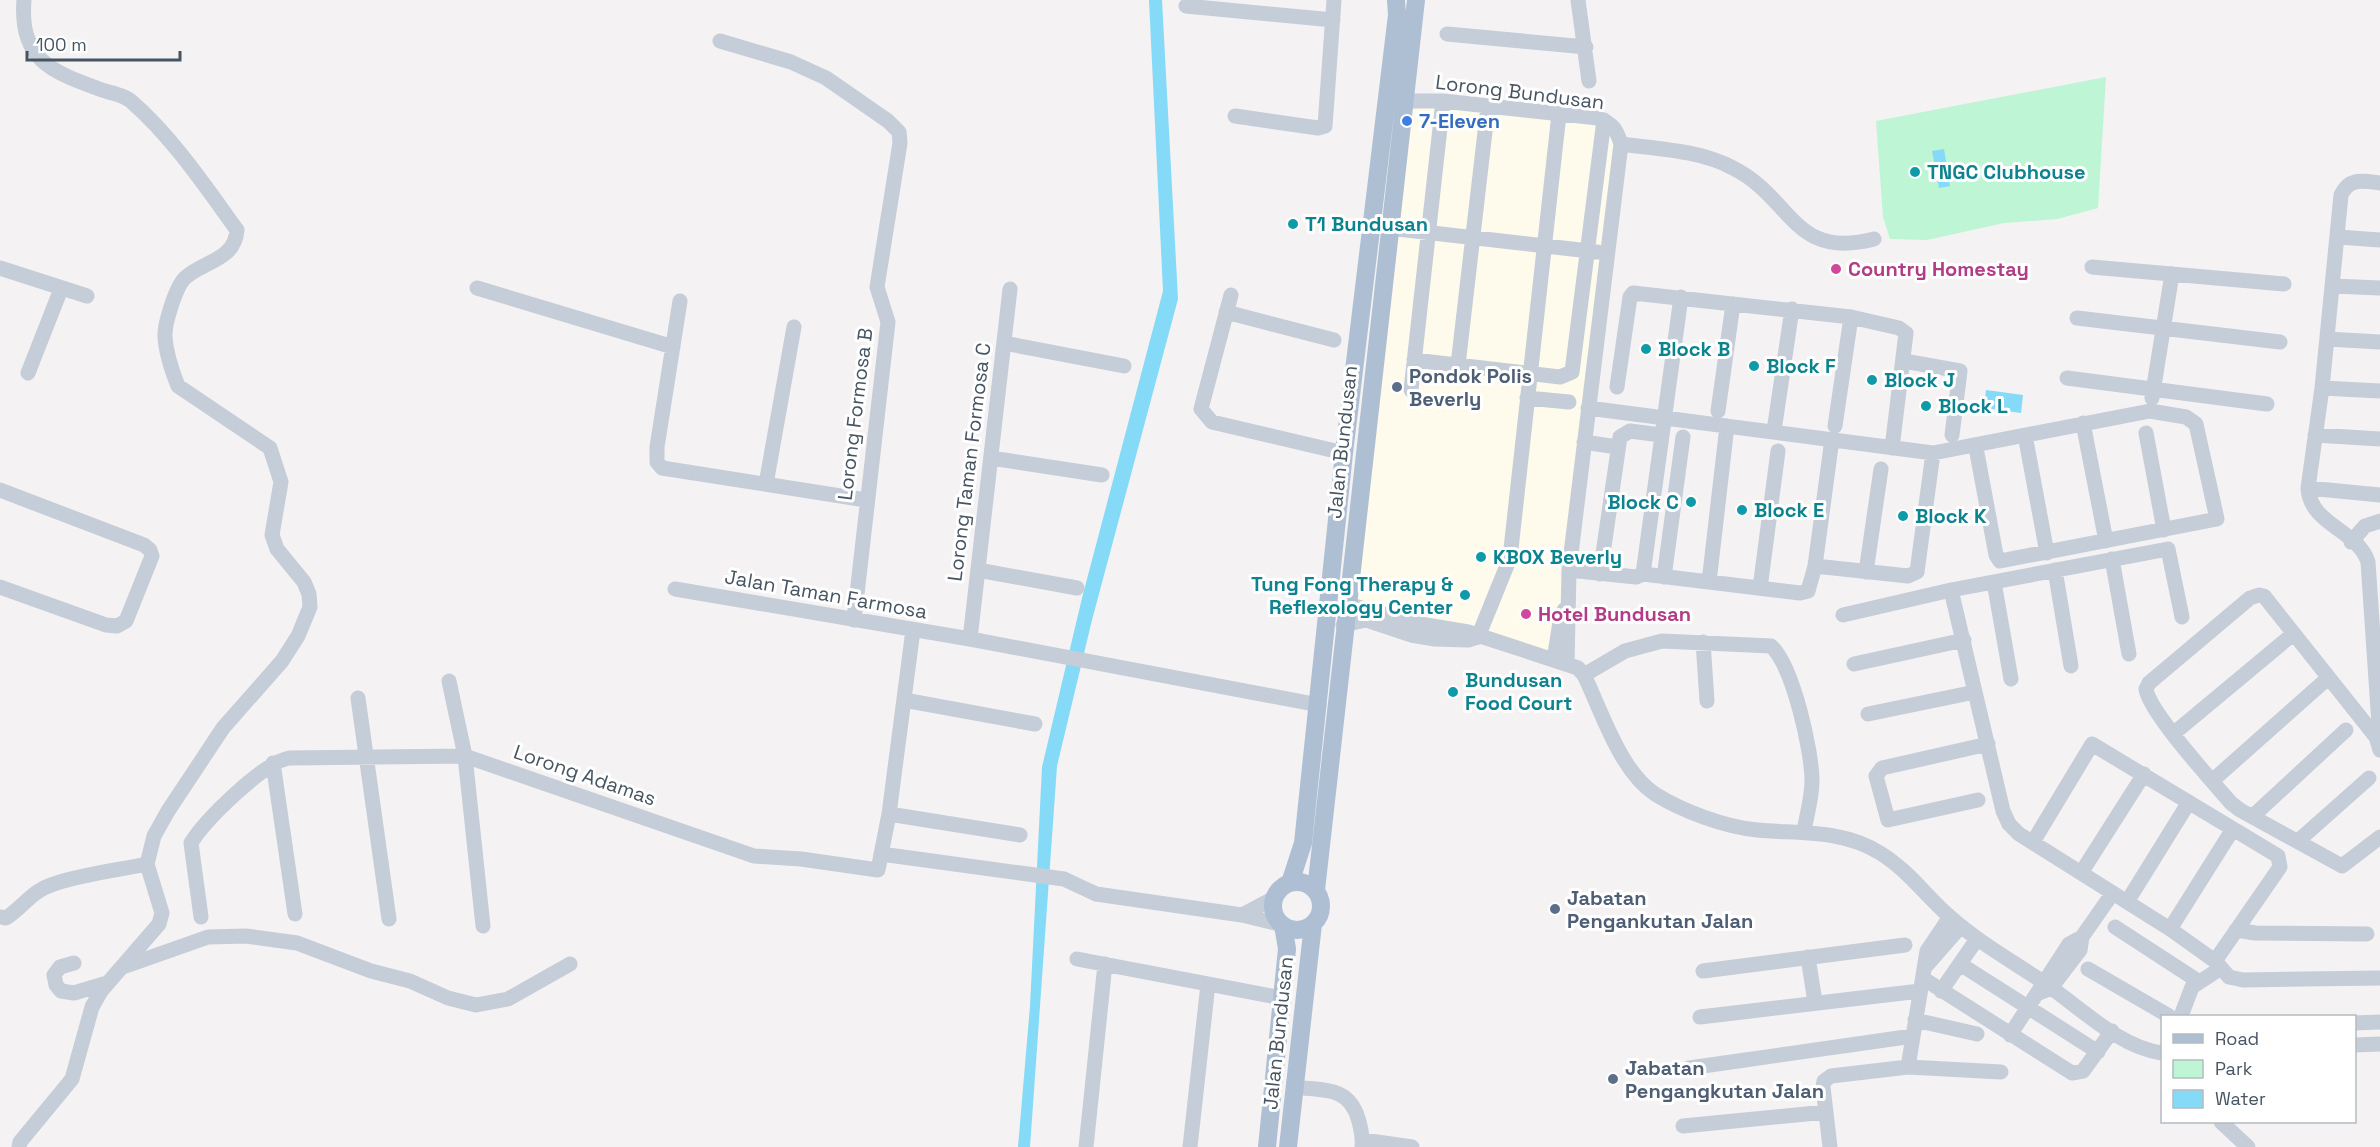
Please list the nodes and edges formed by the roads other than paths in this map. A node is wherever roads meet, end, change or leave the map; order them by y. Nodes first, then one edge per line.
1 (24, 0) edge
2 (1334, 0) edge
3 (1396, 0) edge
4 (1416, 0) edge
5 (1578, 0) edge
6 (1186, 6) dead end
7 (1333, 20) junction
8 (1447, 34) dead end
9 (720, 41) dead end
10 (1586, 47) junction
11 (1589, 81) dead end
12 (1403, 101) junction
13 (1443, 101) junction
14 (1488, 106) junction
15 (1559, 114) junction
16 (1234, 116) dead end
17 (1604, 120) junction
18 (1621, 144) junction
19 (2380, 183) edge
20 (1389, 228) junction
21 (1427, 233) junction
22 (2338, 237) junction
23 (1473, 238) junction
24 (1874, 239) dead end
25 (2380, 240) edge
26 (1544, 247) junction
27 (1588, 252) junction
28 (1607, 253) junction
29 (0, 267) edge
30 (2092, 267) dead end
31 (2172, 274) junction
32 (2284, 284) dead end
33 (2333, 286) junction
34 (477, 288) dead end
35 (2380, 288) edge
36 (61, 289) junction
37 (1010, 289) dead end
38 (1231, 295) dead end
39 (87, 296) dead end
40 (1681, 297) junction
41 (680, 301) dead end
42 (1733, 304) junction
43 (1792, 309) junction
44 (1226, 312) junction
45 (1851, 317) junction
46 (2077, 318) dead end
47 (794, 327) dead end
48 (2163, 329) junction
49 (2326, 339) junction
50 (1334, 340) dead end
51 (2280, 342) dead end
52 (2380, 342) edge
53 (1004, 343) junction
54 (673, 347) junction
55 (1414, 360) junction
56 (1904, 361) junction
57 (1458, 365) junction
58 (1124, 366) dead end
59 (28, 373) dead end
60 (1529, 374) junction
61 (2067, 378) dead end
62 (1617, 387) dead end
63 (2322, 388) junction
64 (2154, 389) junction
65 (1411, 390) dead end
66 (2380, 391) edge
67 (1527, 398) junction
68 (1569, 402) dead end
69 (2267, 404) dead end
70 (1588, 408) junction
71 (1718, 411) dead end
72 (2150, 411) junction
73 (1663, 418) junction
74 (2083, 423) junction
75 (1728, 426) junction
76 (1774, 431) junction
77 (1833, 433) junction
78 (2146, 433) dead end
79 (1661, 435) junction
80 (1952, 435) dead end
81 (2025, 435) junction
82 (2315, 435) junction
83 (1683, 437) dead end
84 (2380, 439) edge
85 (1584, 442) junction
86 (1617, 447) junction
87 (1892, 448) junction
88 (1778, 451) dead end
89 (1344, 453) junction
90 (1933, 453) junction
91 (1977, 453) dead end
92 (991, 458) junction
93 (1881, 469) dead end
94 (1102, 475) dead end
95 (766, 484) junction
96 (2308, 488) junction
97 (0, 490) edge
98 (2380, 495) edge
99 (866, 500) junction
100 (2380, 521) edge
101 (2164, 530) junction
102 (2106, 541) junction
103 (2351, 542) junction
104 (2048, 553) junction
105 (2112, 559) junction
106 (1815, 566) junction
107 (978, 570) junction
108 (1569, 570) junction
109 (2055, 570) junction
110 (1866, 572) junction
111 (1600, 574) junction
112 (1642, 574) junction
113 (1664, 576) junction
114 (2375, 576) edge
115 (1709, 582) junction
116 (1994, 582) junction
117 (0, 587) edge
118 (1077, 588) dead end
119 (1760, 588) junction
120 (675, 589) dead end
121 (1951, 590) junction
122 (1347, 604) junction
123 (1843, 615) dead end
124 (2182, 617) dead end
125 (854, 620) junction
126 (1343, 625) junction
127 (2376, 627) edge
128 (913, 630) junction
129 (2293, 634) junction
130 (1478, 637) junction
131 (970, 639) junction
132 (1964, 640) junction
133 (1703, 642) junction
134 (2129, 654) dead end
135 (1561, 662) junction
136 (1854, 664) dead end
137 (2071, 666) dead end
138 (1584, 675) junction
139 (1323, 677) junction
140 (2328, 678) junction
141 (2011, 679) dead end
142 (2378, 679) edge
143 (449, 681) dead end
144 (1976, 692) junction
145 (358, 698) dead end
146 (904, 700) junction
147 (1707, 700) dead end
148 (1319, 705) junction
149 (1868, 714) dead end
150 (1035, 724) dead end
151 (2346, 730) dead end
152 (2173, 734) junction
153 (2379, 734) edge
154 (1988, 744) junction
155 (465, 756) junction
156 (368, 759) junction
157 (273, 763) junction
158 (2144, 774) junction
159 (2369, 778) dead end
160 (2212, 781) junction
161 (1978, 800) dead end
162 (2189, 802) junction
163 (889, 814) junction
164 (2253, 816) junction
165 (2233, 829) junction
166 (1804, 831) junction
167 (1020, 835) dead end
168 (2380, 837) edge
169 (2298, 841) junction
170 (2033, 842) junction
171 (881, 854) junction
172 (147, 864) junction
173 (2081, 873) junction
174 (1290, 883) junction
175 (1316, 890) junction
176 (2112, 894) junction
177 (1274, 898) junction
178 (2127, 902) junction
179 (295, 914) dead end
180 (1242, 915) junction
181 (0, 917) edge
182 (201, 917) dead end
183 (389, 919) dead end
184 (1955, 922) junction
185 (1313, 924) junction
186 (1283, 925) junction
187 (483, 926) dead end
188 (2115, 927) dead end
189 (2170, 929) junction
190 (2236, 930) junction
191 (2367, 934) dead end
192 (1977, 939) junction
193 (1905, 945) dead end
194 (1808, 957) junction
195 (1077, 959) dead end
196 (74, 963) dead end
197 (570, 964) dead end
198 (1105, 964) junction
199 (1960, 964) junction
200 (2218, 965) junction
201 (121, 967) junction
202 (2088, 969) dead end
203 (1703, 971) dead end
204 (2380, 978) edge
205 (1923, 979) junction
206 (2198, 981) junction
207 (107, 983) junction
208 (1208, 984) junction
209 (2044, 987) junction
210 (1941, 991) junction
211 (1282, 998) junction
212 (1815, 1002) junction
213 (2029, 1008) junction
214 (2166, 1015) edge
215 (2182, 1015) edge
216 (1700, 1017) dead end
217 (1915, 1020) junction
218 (2380, 1022) edge
219 (2356, 1023) edge
220 (2112, 1031) junction
221 (1977, 1034) dead end
222 (2010, 1035) junction
223 (1913, 1036) junction
224 (2380, 1044) edge
225 (2356, 1046) edge
226 (2098, 1052) junction
227 (2161, 1053) edge
228 (1908, 1067) junction
229 (1689, 1068) dead end
230 (2001, 1072) dead end
231 (1295, 1087) junction
232 (1826, 1112) junction
233 (2222, 1123) edge
234 (1683, 1126) dead end
235 (1362, 1144) edge
236 (20, 1147) edge
237 (1086, 1147) edge
238 (1190, 1147) edge
239 (1268, 1147) edge
240 (1288, 1147) edge
241 (1412, 1147) edge
242 (1830, 1147) edge
243 (2248, 1147) edge

1 - 172 street
2 - 7 street
3 - 89 main road, Jalan Bundusan
4 - 12 main road, Jalan Bundusan
5 - 10 street
6 - 7 street
7 - 16 street
8 - 10 street
9 - 99 street, Lorong Formosa B
10 - 11 street
12 - 13 street, Lorong Bundusan
12 - 20 main road, Jalan Bundusan
13 - 14 street, Lorong Bundusan
13 - 21 street
14 - 15 street, Lorong Bundusan
14 - 23 street
15 - 17 street, Lorong Bundusan
15 - 26 street
17 - 18 street, Lorong Bundusan
17 - 27 street
18 - 24 street
18 - 28 street
19 - 22 street
20 - 21 street
20 - 122 main road, Jalan Bundusan
21 - 23 street
21 - 55 street
22 - 25 street
22 - 33 street
23 - 26 street
23 - 57 street
26 - 27 street
26 - 60 street
27 - 28 street
27 - 60 street
28 - 70 street
29 - 36 street
30 - 31 street
31 - 32 street
31 - 48 street
33 - 35 street
33 - 49 street
34 - 54 street
36 - 39 street
36 - 59 street
37 - 53 street, Lorong Taman Formosa C
38 - 44 street
40 - 42 street
40 - 62 street
40 - 73 street
41 - 54 street
42 - 43 street
42 - 71 street
43 - 45 street
43 - 76 street
44 - 50 street
44 - 89 street
45 - 56 street
45 - 77 street
46 - 48 street
47 - 95 street
48 - 51 street
48 - 64 street
49 - 52 street
49 - 63 street
53 - 58 street
53 - 92 street, Lorong Taman Formosa C
54 - 95 street
55 - 57 street
55 - 65 street
56 - 80 street
56 - 87 street
57 - 60 street
60 - 67 street
61 - 64 street
63 - 66 street
63 - 82 street
64 - 69 street
64 - 72 street
67 - 68 street
67 - 130 street
70 - 73 street
70 - 85 street
72 - 74 street
72 - 101 street
73 - 75 street
73 - 79 street
74 - 81 street
74 - 102 street
75 - 76 street
75 - 115 street
76 - 77 street
77 - 87 street
77 - 106 street
78 - 101 street
79 - 86 street
79 - 112 street
81 - 90 street
81 - 104 street
82 - 84 street
82 - 96 street
83 - 113 street
85 - 86 street
85 - 108 street
86 - 111 street
87 - 90 street
88 - 119 street
89 - 139 main road, Jalan Bundusan
90 - 110 street
91 - 104 street
92 - 94 street
92 - 107 street, Lorong Taman Formosa C
93 - 110 street
95 - 99 street
96 - 98 street
96 - 103 street
97 - 117 street
99 - 125 street, Lorong Formosa B
100 - 103 street
101 - 102 street
102 - 104 street
103 - 114 street
105 - 109 street
105 - 124 street
105 - 134 street
106 - 110 street
106 - 119 street
107 - 118 street
107 - 131 street, Lorong Taman Formosa C
108 - 111 street
108 - 135 street
109 - 116 street
109 - 137 street
111 - 112 street
112 - 113 street
113 - 115 street
114 - 127 street
115 - 119 street
116 - 121 street
116 - 141 street
120 - 125 street, Jalan Taman Farmosa
121 - 123 street
121 - 132 street
122 - 126 main road, Jalan Bundusan
122 - 130 street
122 - 139 main road
125 - 128 street, Jalan Taman Farmosa
126 - 130 street
126 - 175 main road, Jalan Bundusan
127 - 142 street
128 - 131 street, Jalan Taman Farmosa
128 - 146 street
129 - 140 street
129 - 152 street
129 - 152 street
130 - 135 street
131 - 148 street, Jalan Taman Farmosa
132 - 136 street
132 - 144 street
133 - 138 street
133 - 147 street
133 - 166 street
135 - 138 street
138 - 166 street
139 - 148 main road, Jalan Bundusan
140 - 153 street
140 - 160 street
142 - 153 street
143 - 155 street
144 - 149 street
144 - 154 street
145 - 156 street
146 - 150 street
146 - 163 street
148 - 174 main road, Jalan Bundusan
151 - 164 street
152 - 160 street
154 - 161 street
154 - 170 street
155 - 156 street, Lorong Adamas
155 - 171 street, Lorong Adamas
155 - 187 street
156 - 157 street, Lorong Adamas
156 - 183 street
157 - 179 street
157 - 182 street
158 - 162 street
158 - 170 street
158 - 173 street
159 - 169 street
160 - 164 street
162 - 165 street
162 - 178 street
163 - 167 street
163 - 171 street
164 - 169 street
165 - 189 street
165 - 190 street
166 - 184 street
168 - 169 street
170 - 173 street
171 - 180 street
172 - 181 street
172 - 201 street
173 - 176 street
174 - 175 main road
174 - 177 main road, Jalan Bundusan
175 - 185 main road, Jalan Bundusan
176 - 178 street
176 - 209 street
177 - 180 street
177 - 186 main road, Jalan Bundusan
178 - 189 street
180 - 186 street
184 - 192 street
184 - 205 street
185 - 186 main road, Jalan Bundusan
185 - 231 main road, Jalan Bundusan
186 - 211 main road, Jalan Bundusan
188 - 206 street
189 - 200 street
190 - 191 street
190 - 200 street
192 - 199 street
192 - 209 street
193 - 194 street
194 - 203 street
194 - 212 street
195 - 198 street
196 - 207 street
197 - 201 street
198 - 208 street
198 - 237 street
199 - 210 street
199 - 213 street
200 - 204 street
200 - 206 street
201 - 207 street
202 - 214 street
205 - 210 street
205 - 212 street
205 - 217 street
206 - 215 street
207 - 236 street
208 - 211 street
208 - 238 street
209 - 213 street
209 - 220 street
210 - 222 street
211 - 239 main road, Jalan Bundusan
212 - 216 street
213 - 222 street
213 - 226 street
217 - 221 street
217 - 223 street
218 - 219 street
220 - 226 street
220 - 227 street
222 - 226 street
223 - 228 street
223 - 229 street
224 - 225 street
228 - 230 street
228 - 232 street
231 - 235 street
231 - 240 main road, Jalan Bundusan
232 - 234 street
232 - 242 street
233 - 243 street
235 - 241 street

